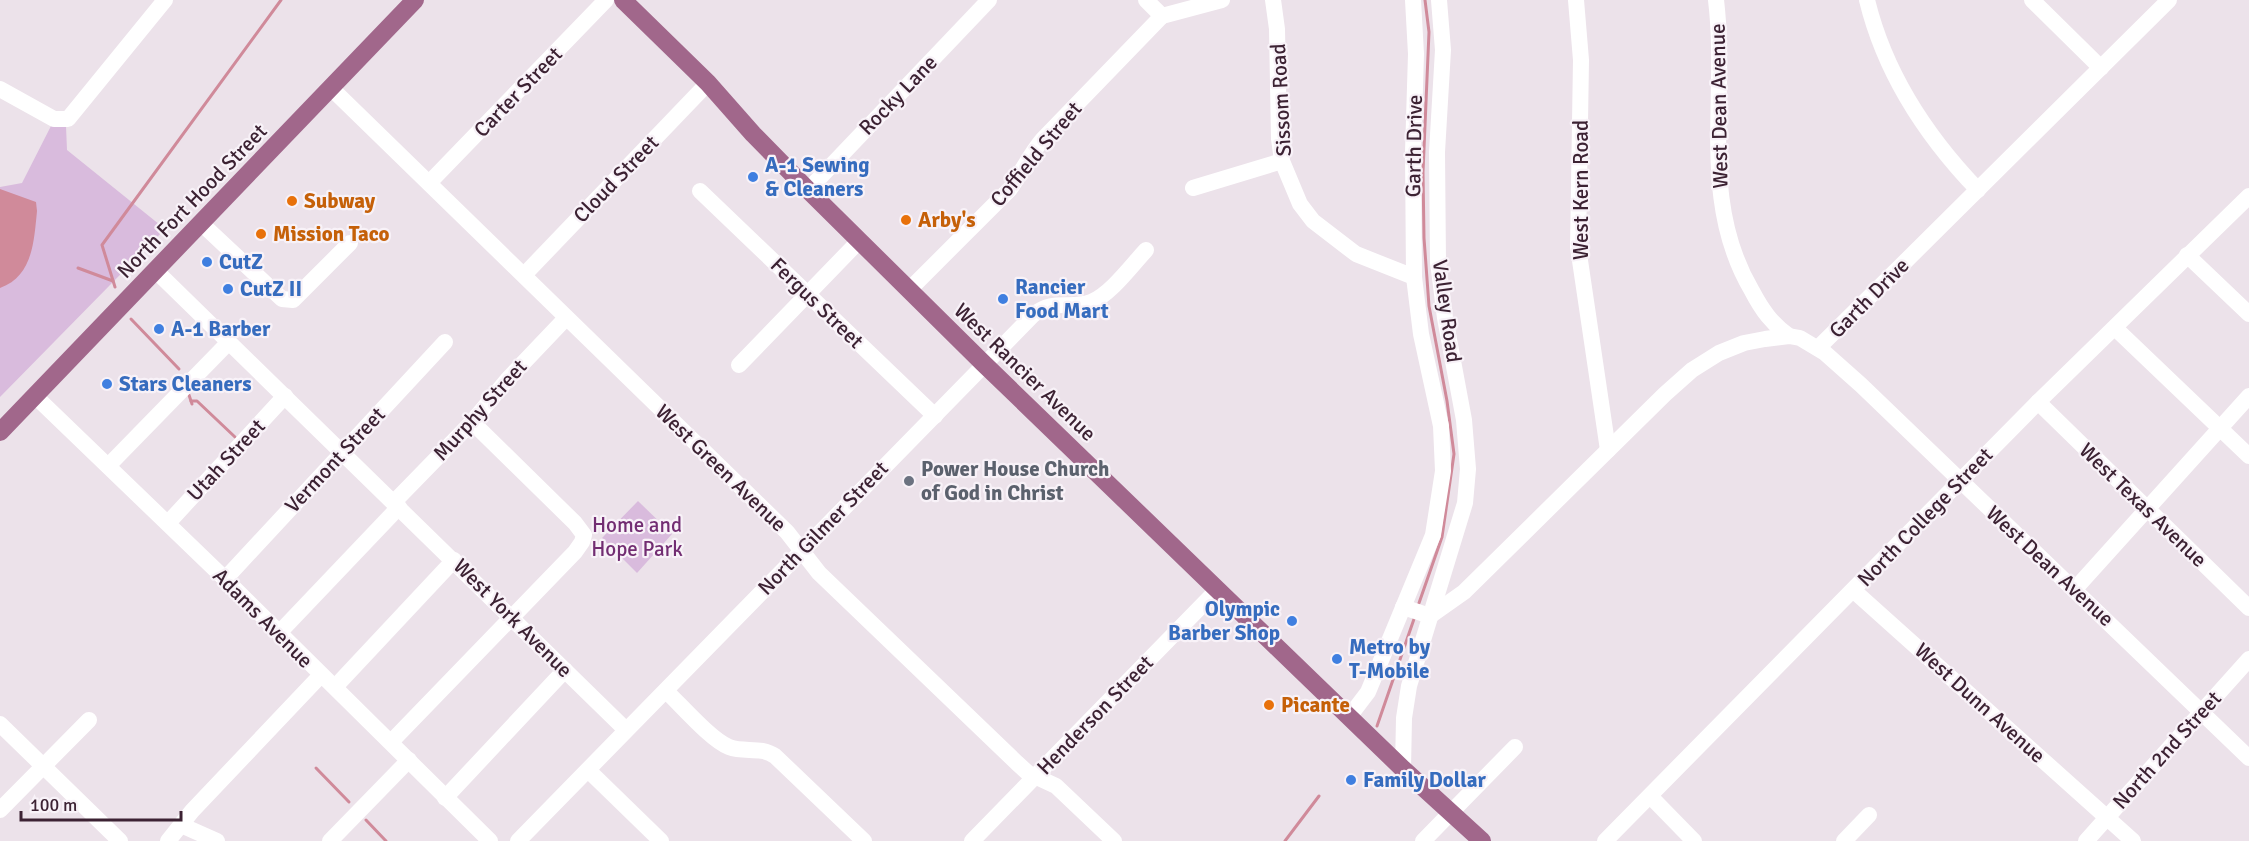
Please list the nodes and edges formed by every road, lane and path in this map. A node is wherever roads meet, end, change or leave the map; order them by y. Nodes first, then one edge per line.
1 (165, 0) edge
2 (415, 0) edge
3 (606, 0) edge
4 (623, 0) edge
5 (989, 0) edge
6 (1146, 0) edge
7 (1222, 0) edge
8 (1273, 0) edge
9 (1413, 0) edge
10 (1439, 0) edge
11 (1576, 0) edge
12 (1716, 0) edge
13 (1867, 0) edge
14 (2032, 0) edge
15 (2169, 0) edge
16 (1162, 16) junction
17 (2101, 68) junction
18 (708, 83) junction
19 (332, 88) junction
20 (0, 89) edge
21 (1282, 161) junction
22 (429, 183) junction
23 (1193, 188) dead end
24 (808, 190) junction
25 (1978, 190) junction
26 (700, 191) dead end
27 (2249, 196) edge
28 (202, 224) junction
29 (860, 240) junction
30 (350, 243) dead end
31 (1146, 250) dead end
32 (2187, 255) junction
33 (156, 271) junction
34 (524, 275) junction
35 (1414, 277) junction
36 (909, 290) junction
37 (808, 295) junction
38 (2249, 314) edge
39 (566, 318) junction
40 (2115, 328) junction
41 (1789, 336) junction
42 (230, 342) junction
43 (445, 342) dead end
44 (1818, 348) junction
45 (983, 363) junction
46 (739, 365) dead end
47 (35, 396) junction
48 (285, 396) junction
49 (2249, 396) edge
50 (2038, 402) junction
51 (934, 416) junction
52 (472, 422) junction
53 (2220, 429) junction
54 (0, 432) edge
55 (1608, 450) junction
56 (343, 453) junction
57 (2249, 456) edge
58 (108, 466) junction
59 (1959, 481) junction
60 (397, 505) junction
61 (2148, 509) junction
62 (168, 523) junction
63 (802, 550) junction
64 (454, 560) junction
65 (225, 579) junction
66 (2075, 589) junction
67 (1217, 590) junction
68 (1853, 590) junction
69 (1403, 607) junction
70 (2249, 608) edge
71 (1430, 616) junction
72 (511, 617) junction
73 (279, 633) junction
74 (2249, 659) edge
75 (565, 670) junction
76 (321, 675) junction
77 (335, 687) junction
78 (666, 691) junction
79 (2202, 711) junction
80 (1349, 717) junction
81 (90, 720) dead end
82 (0, 724) edge
83 (626, 730) junction
84 (391, 742) junction
85 (1515, 747) dead end
86 (2249, 758) edge
87 (409, 760) junction
88 (43, 766) junction
89 (1403, 769) junction
90 (588, 770) junction
91 (1036, 776) junction
92 (1650, 796) junction
93 (445, 798) junction
94 (0, 810) edge
95 (1451, 811) junction
96 (1869, 815) dead end
97 (2108, 817) junction
98 (181, 825) junction
99 (120, 841) edge
100 (168, 841) edge
101 (217, 841) edge
102 (330, 841) edge
103 (490, 841) edge
104 (518, 841) edge
105 (661, 841) edge
106 (864, 841) edge
107 (972, 841) edge
108 (1114, 841) edge
109 (1423, 841) edge
110 (1482, 841) edge
111 (1605, 841) edge
112 (1694, 841) edge
113 (1844, 841) edge
114 (2086, 841) edge
115 (2133, 841) edge

1 - 20 street
2 - 19 main road, North Fort Hood Street
3 - 22 street, Carter Street
4 - 18 main road, West Rancier Avenue
5 - 24 street, Rocky Lane
6 - 16 street
7 - 16 street
8 - 21 street, Sissom Road
9 - 35 street, Garth Drive
10 - 71 street, Valley Road
11 - 55 street, West Kern Road
12 - 41 street, West Dean Avenue
13 - 25 street
14 - 17 street
15 - 17 street, Garth Drive
16 - 36 street, Coffield Street
17 - 25 street, Garth Drive
18 - 24 main road, West Rancier Avenue
18 - 34 street, Cloud Street
19 - 22 street, West Green Avenue
19 - 28 main road, North Fort Hood Street
21 - 23 street
21 - 35 street, Sissom Road
22 - 34 street, West Green Avenue
24 - 29 main road, West Rancier Avenue
25 - 44 street, Garth Drive
26 - 37 street, Fergus Street
27 - 32 street, North College Street
28 - 30 street
28 - 33 main road, North Fort Hood Street
29 - 36 main road, West Rancier Avenue
29 - 37 street
31 - 45 street, North Gilmer Street
32 - 38 street
32 - 40 street, North College Street
33 - 42 street, West York Avenue
33 - 47 main road, North Fort Hood Street
34 - 39 street, West Green Avenue
35 - 69 street, Garth Drive
36 - 45 main road, West Rancier Avenue
37 - 46 street
37 - 51 street, Fergus Street
39 - 52 street, Murphy Street
39 - 63 street, West Green Avenue
40 - 50 street, North College Street
40 - 53 street
41 - 44 street, Garth Drive
41 - 55 street, Garth Drive
42 - 48 street, West York Avenue
42 - 58 street
43 - 56 street, Vermont Street
44 - 59 street, West Dean Avenue
45 - 51 street, North Gilmer Street
45 - 67 main road, West Rancier Avenue
47 - 54 main road, North Fort Hood Street
47 - 58 street, Adams Avenue
48 - 56 street, West York Avenue
48 - 62 street, Utah Street
49 - 53 street
50 - 59 street, North College Street
50 - 61 street, West Texas Avenue
51 - 63 street, North Gilmer Street
52 - 60 street, Murphy Street
52 - 72 street
53 - 57 street
53 - 61 street
55 - 71 street, Garth Drive
56 - 60 street, West York Avenue
56 - 65 street, Vermont Street
58 - 62 street, Adams Avenue
59 - 66 street, West Dean Avenue
59 - 68 street, North College Street
60 - 64 street, West York Avenue
60 - 73 street, Murphy Street
61 - 66 street
61 - 70 street, West Texas Avenue
62 - 65 street, Adams Avenue
63 - 78 street, North Gilmer Street
63 - 91 street, West Green Avenue
64 - 72 street, West York Avenue
64 - 77 street
65 - 73 street, Adams Avenue
66 - 79 street, West Dean Avenue
67 - 80 main road, West Rancier Avenue
67 - 91 street, Henderson Street
68 - 92 street, North College Street
68 - 97 street, West Dunn Avenue
69 - 71 street
69 - 80 street, Garth Drive
71 - 89 street
72 - 75 street, West York Avenue
72 - 84 street
73 - 76 street, Adams Avenue
74 - 79 street, North 2nd Street
75 - 83 street, West York Avenue
75 - 93 street
76 - 77 street, Adams Avenue
76 - 98 street
77 - 84 street, Adams Avenue
78 - 83 street, North Gilmer Street
78 - 106 street
79 - 86 street, West Dean Avenue
79 - 97 street, North 2nd Street
80 - 89 main road, West Rancier Avenue
81 - 88 street
82 - 88 street
83 - 90 street, North Gilmer Street
84 - 87 street, Adams Avenue
85 - 95 street
87 - 93 street, Adams Avenue
87 - 102 street
88 - 94 street
88 - 99 street
89 - 95 main road, West Rancier Avenue
90 - 104 street, North Gilmer Street
90 - 105 street
91 - 107 street, Henderson Street
91 - 108 street, West Green Avenue
92 - 111 street, North College Street
92 - 112 street
93 - 103 street, Adams Avenue
95 - 109 street
95 - 110 main road, West Rancier Avenue
96 - 113 street
97 - 114 street, North 2nd Street
97 - 115 street, West Dunn Avenue
98 - 100 street
98 - 101 street

